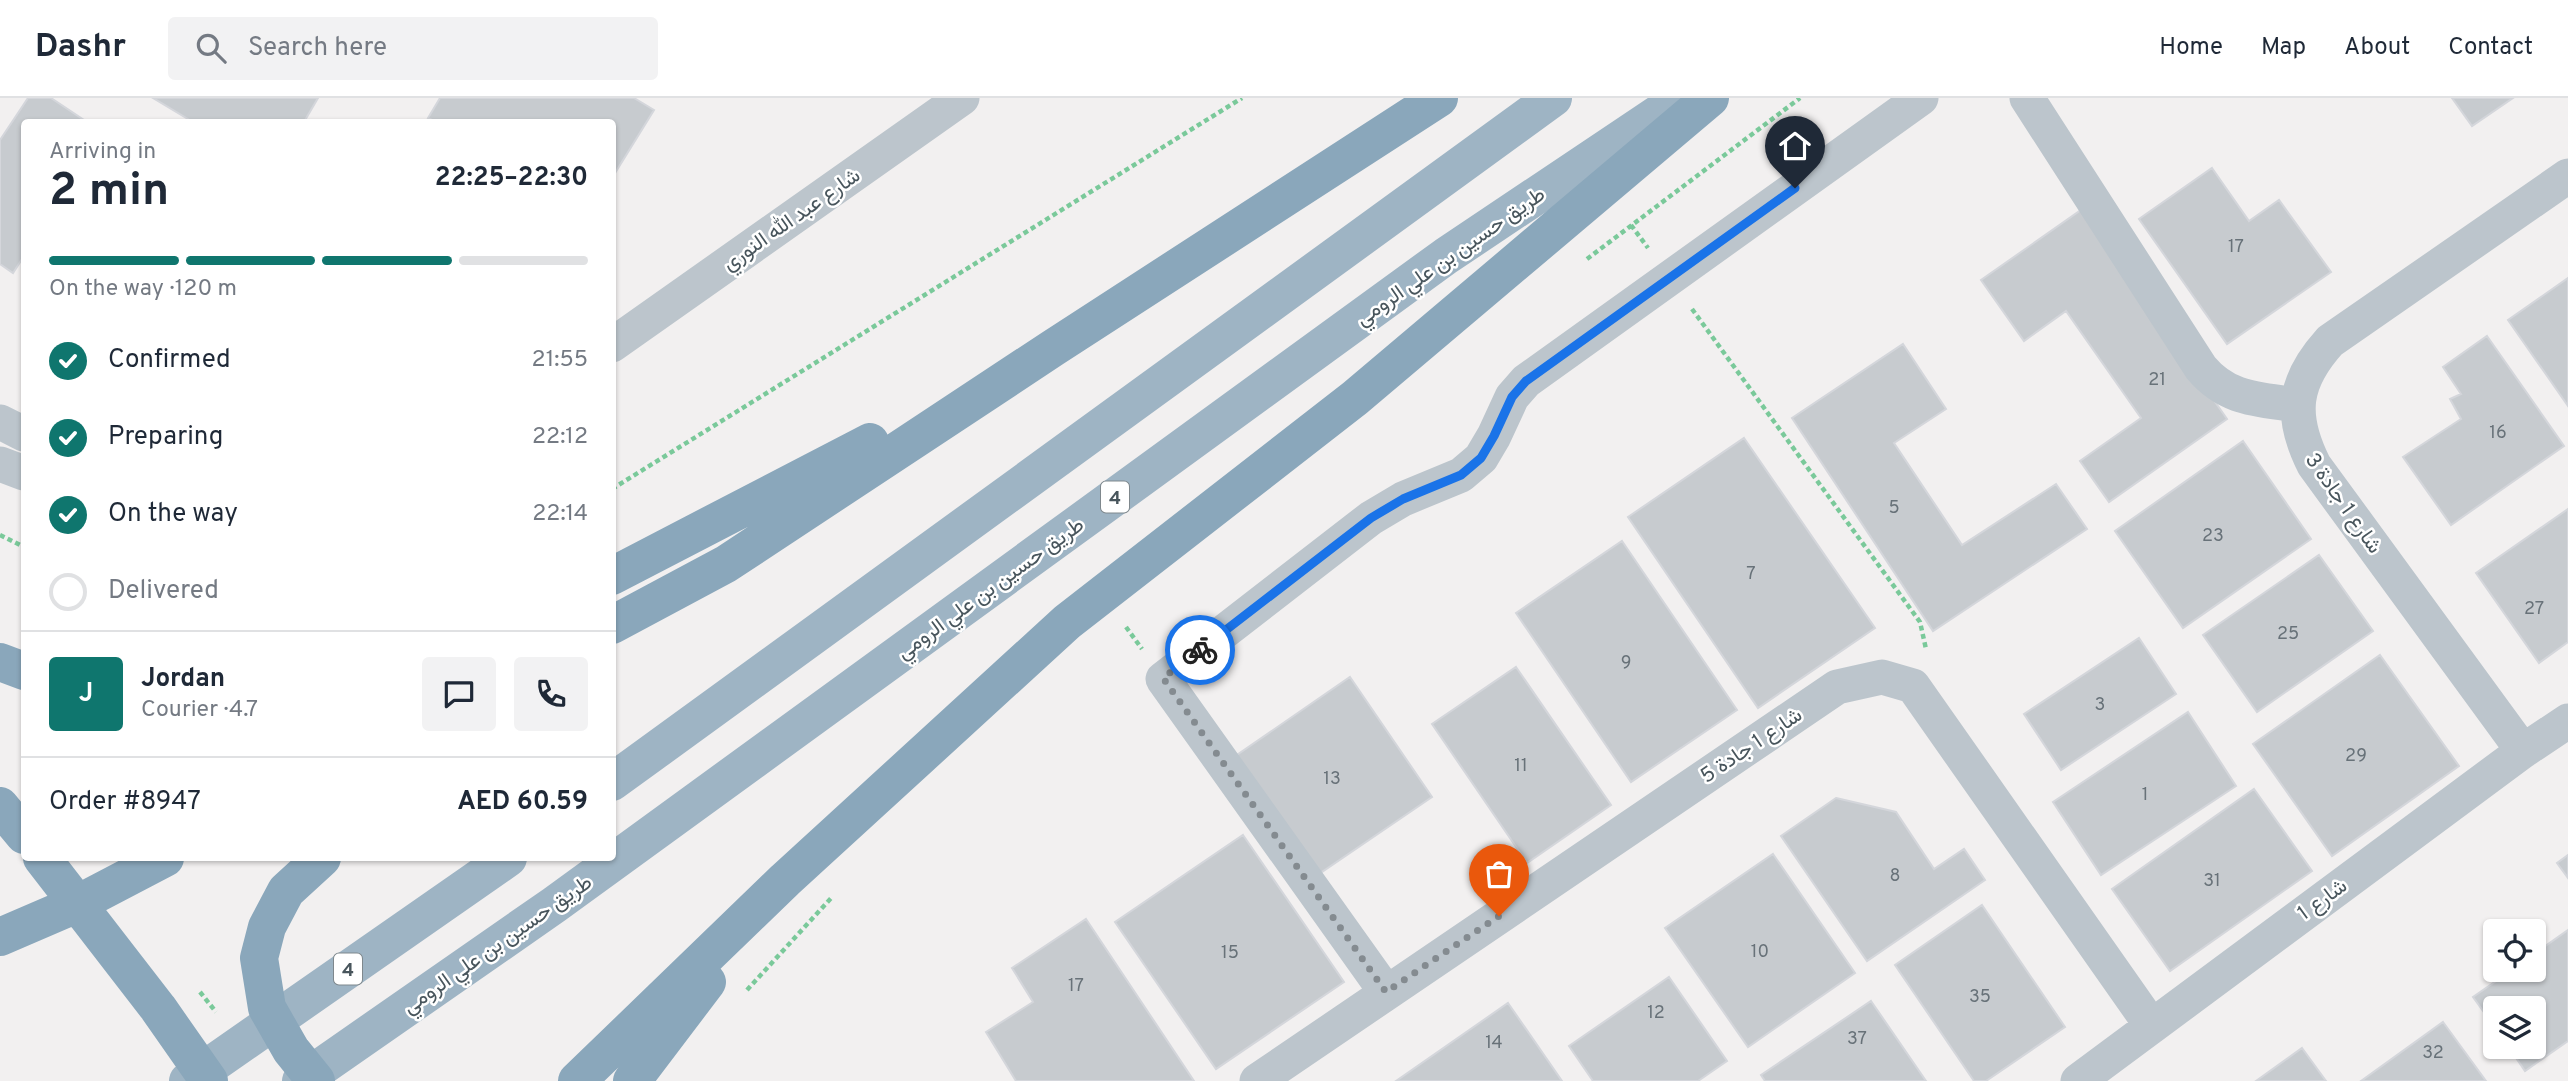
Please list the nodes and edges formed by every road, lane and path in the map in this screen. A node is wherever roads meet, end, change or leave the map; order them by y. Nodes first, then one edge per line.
1 (962, 98) edge
2 (1242, 98) edge
3 (1439, 98) edge
4 (1553, 98) edge
5 (1682, 98) edge
6 (1710, 98) edge
7 (1800, 98) edge
8 (1921, 98) edge
9 (2027, 98) edge
10 (2568, 176) edge
11 (1631, 225) junction
12 (1584, 261) dead end
13 (1669, 278) junction
14 (616, 342) edge
15 (1052, 348) junction
16 (2297, 405) junction
17 (0, 422) edge
18 (21, 432) edge
19 (0, 464) edge
20 (21, 472) edge
21 (616, 487) edge
22 (0, 535) edge
23 (21, 546) edge
24 (616, 574) edge
25 (1136, 618) dead end
26 (616, 623) edge
27 (1115, 635) dead end
28 (0, 662) edge
29 (21, 670) edge
30 (1913, 686) junction
31 (2568, 721) edge
32 (2523, 751) junction
33 (616, 779) edge
34 (0, 806) edge
35 (21, 831) edge
36 (616, 860) edge
37 (44, 861) edge
38 (159, 861) edge
39 (320, 861) edge
40 (504, 861) edge
41 (614, 861) edge
42 (785, 880) junction
43 (837, 891) dead end
44 (79, 903) junction
45 (2, 936) edge
46 (196, 987) dead end
47 (1386, 992) junction
48 (739, 999) dead end
49 (221, 1019) dead end
50 (2151, 1025) junction
51 (577, 1078) edge
52 (188, 1081) edge
53 (209, 1081) edge
54 (301, 1081) edge
55 (316, 1081) edge
56 (632, 1081) edge
57 (1256, 1081) edge
58 (2078, 1081) edge

1 - 14 street, شارع عبد الله النوري
2 - 21 path
3 - 15 highway
4 - 33 highway
5 - 36 highway, طريق حسين بن علي الرومي / 4
6 - 42 highway
7 - 11 path
8 - 13 street
9 - 16 street
10 - 16 street, شارع 1 جادة 3
11 - 12 path
11 - 13 path
13 - 30 path
13 - 47 street
15 - 24 highway
15 - 26 highway
16 - 32 street, شارع 1 جادة 3
17 - 18 street
19 - 20 street
22 - 23 path
25 - 27 path
28 - 29 highway
30 - 47 street, شارع 1 جادة 5
30 - 50 street
31 - 32 street, شارع 1
32 - 50 street, شارع 1
34 - 35 highway
37 - 44 highway
38 - 44 highway
39 - 55 highway
40 - 52 highway, 4
41 - 54 highway, طريق حسين بن علي الرومي / 4
42 - 51 highway
42 - 56 highway
43 - 48 path
44 - 45 highway
44 - 53 highway
46 - 49 path
47 - 57 street, شارع 1 جادة 5
50 - 58 street, شارع 1

